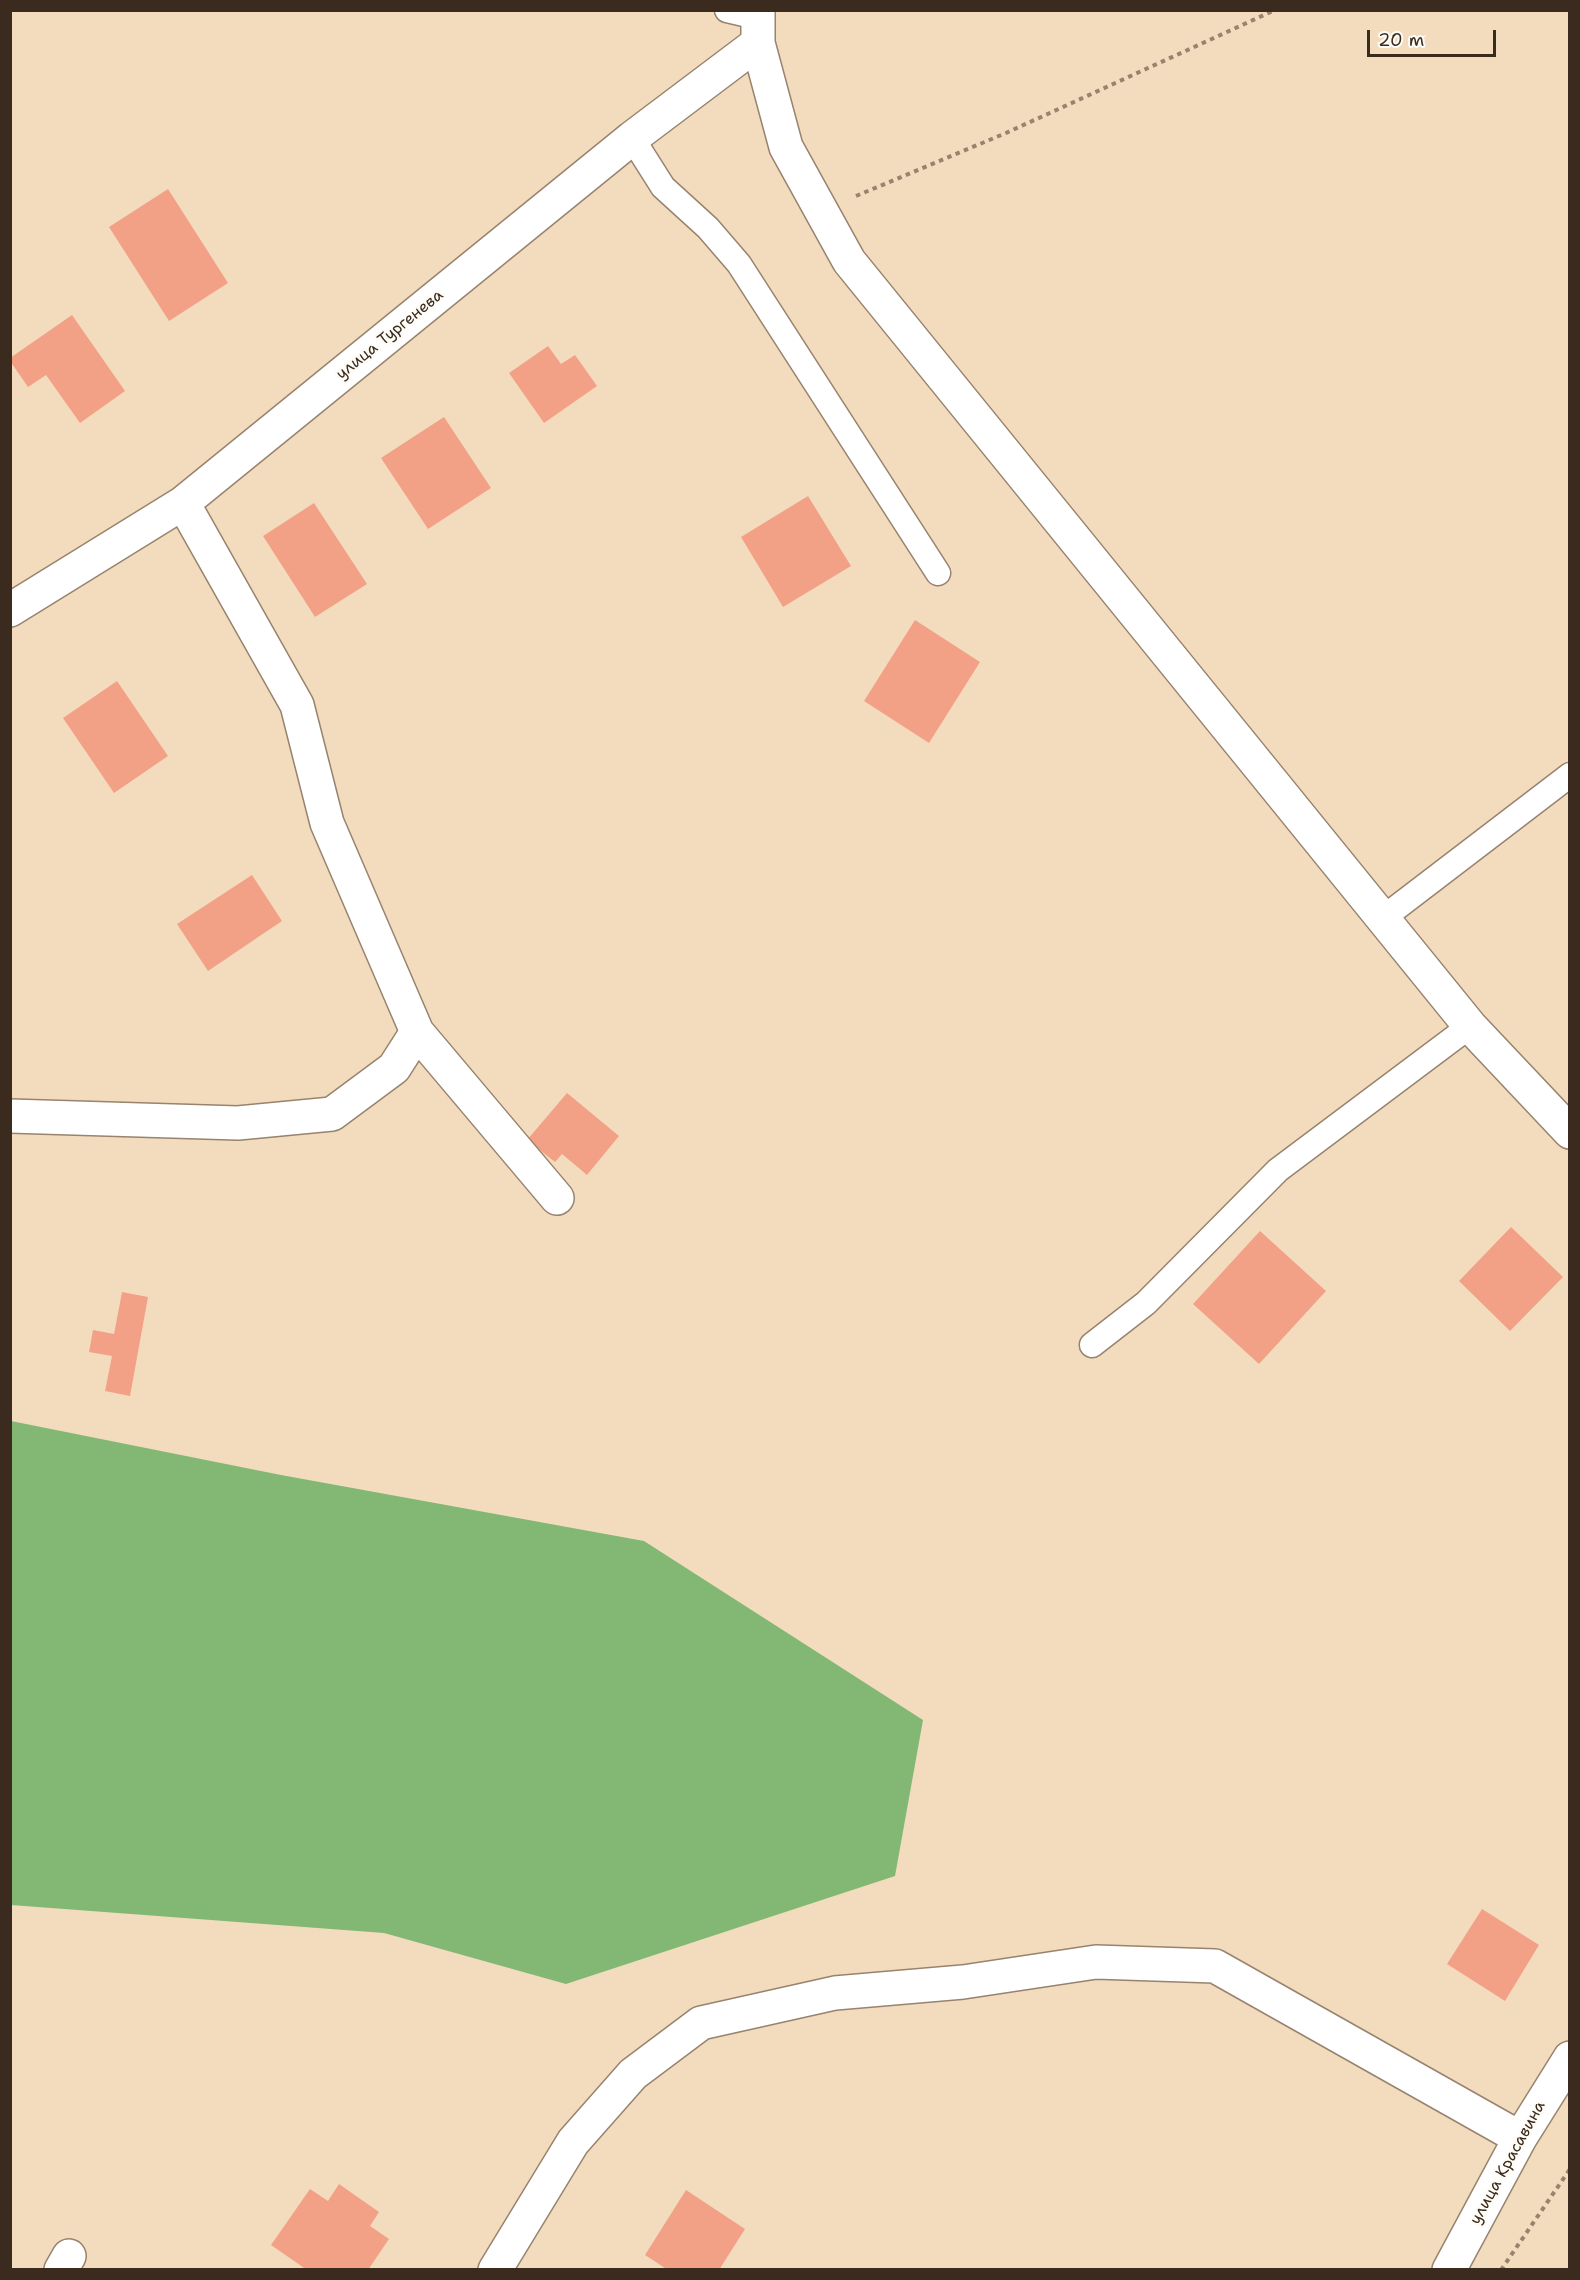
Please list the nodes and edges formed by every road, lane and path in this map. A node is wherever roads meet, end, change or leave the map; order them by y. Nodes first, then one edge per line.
1 (1275, 10) edge
2 (750, 20) edge
3 (632, 138) junction
4 (821, 211) junction
5 (183, 503) junction
6 (938, 573) dead end
7 (10, 610) edge
8 (1569, 775) edge
9 (1383, 918) junction
10 (1470, 1026) junction
11 (417, 1032) junction
12 (10, 1116) edge
13 (1569, 1132) edge
14 (557, 1198) dead end
15 (1092, 1345) dead end
16 (1569, 2058) edge
17 (1520, 2138) junction
18 (1569, 2169) edge
19 (495, 2270) edge
20 (1449, 2270) edge
21 (1501, 2270) edge

1 - 4 path
2 - 3 street, улица Тургенева
2 - 4 street
3 - 5 street, улица Тургенева
3 - 6 lane
4 - 9 street
5 - 7 street, улица Тургенева
5 - 11 street
8 - 9 lane
9 - 10 street
10 - 13 street
10 - 15 lane
11 - 12 street
11 - 14 street
16 - 17 street, улица Красавина
17 - 19 street
17 - 20 street, улица Красавина
18 - 21 path

